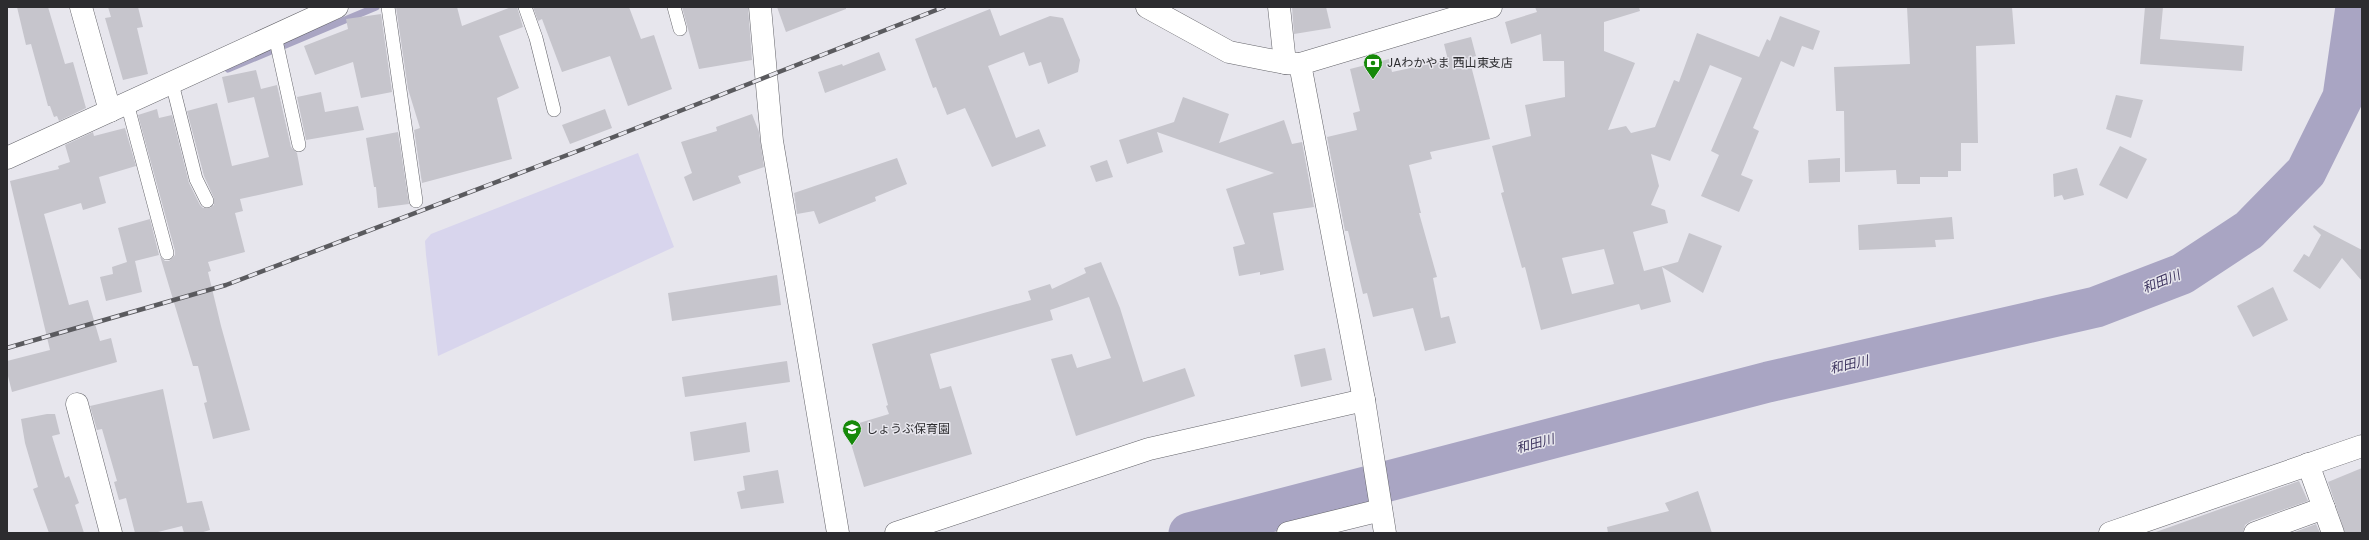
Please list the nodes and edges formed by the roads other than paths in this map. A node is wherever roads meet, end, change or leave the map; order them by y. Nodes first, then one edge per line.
1 (81, 7) edge
2 (337, 7) edge
3 (388, 7) edge
4 (525, 7) edge
5 (674, 7) edge
6 (760, 7) edge
7 (1147, 7) edge
8 (1279, 7) edge
9 (1491, 7) edge
10 (680, 29) dead end
11 (275, 36) junction
12 (1292, 64) junction
13 (172, 83) junction
14 (118, 107) junction
15 (554, 110) dead end
16 (299, 145) dead end
17 (7, 158) edge
18 (416, 200) dead end
19 (207, 201) dead end
20 (167, 253) dead end
21 (1364, 400) junction
22 (77, 404) dead end
23 (2362, 446) edge
24 (2308, 464) junction
25 (1380, 505) junction
26 (2324, 508) junction
27 (111, 533) edge
28 (838, 533) edge
29 (896, 533) edge
30 (1288, 533) edge
31 (1385, 533) edge
32 (2110, 533) edge
33 (2255, 533) edge
34 (2333, 533) edge

1 - 14 street
2 - 11 street
3 - 18 lane
4 - 15 lane
5 - 10 lane
6 - 28 street
7 - 12 street
8 - 12 street
9 - 12 street
11 - 13 street
11 - 16 lane
12 - 21 street
13 - 14 street
13 - 19 lane
14 - 17 street
14 - 20 lane
21 - 25 street
21 - 29 street
22 - 27 street
23 - 24 street
24 - 26 street
24 - 32 street
25 - 30 street
25 - 31 street
26 - 33 street
26 - 34 street

